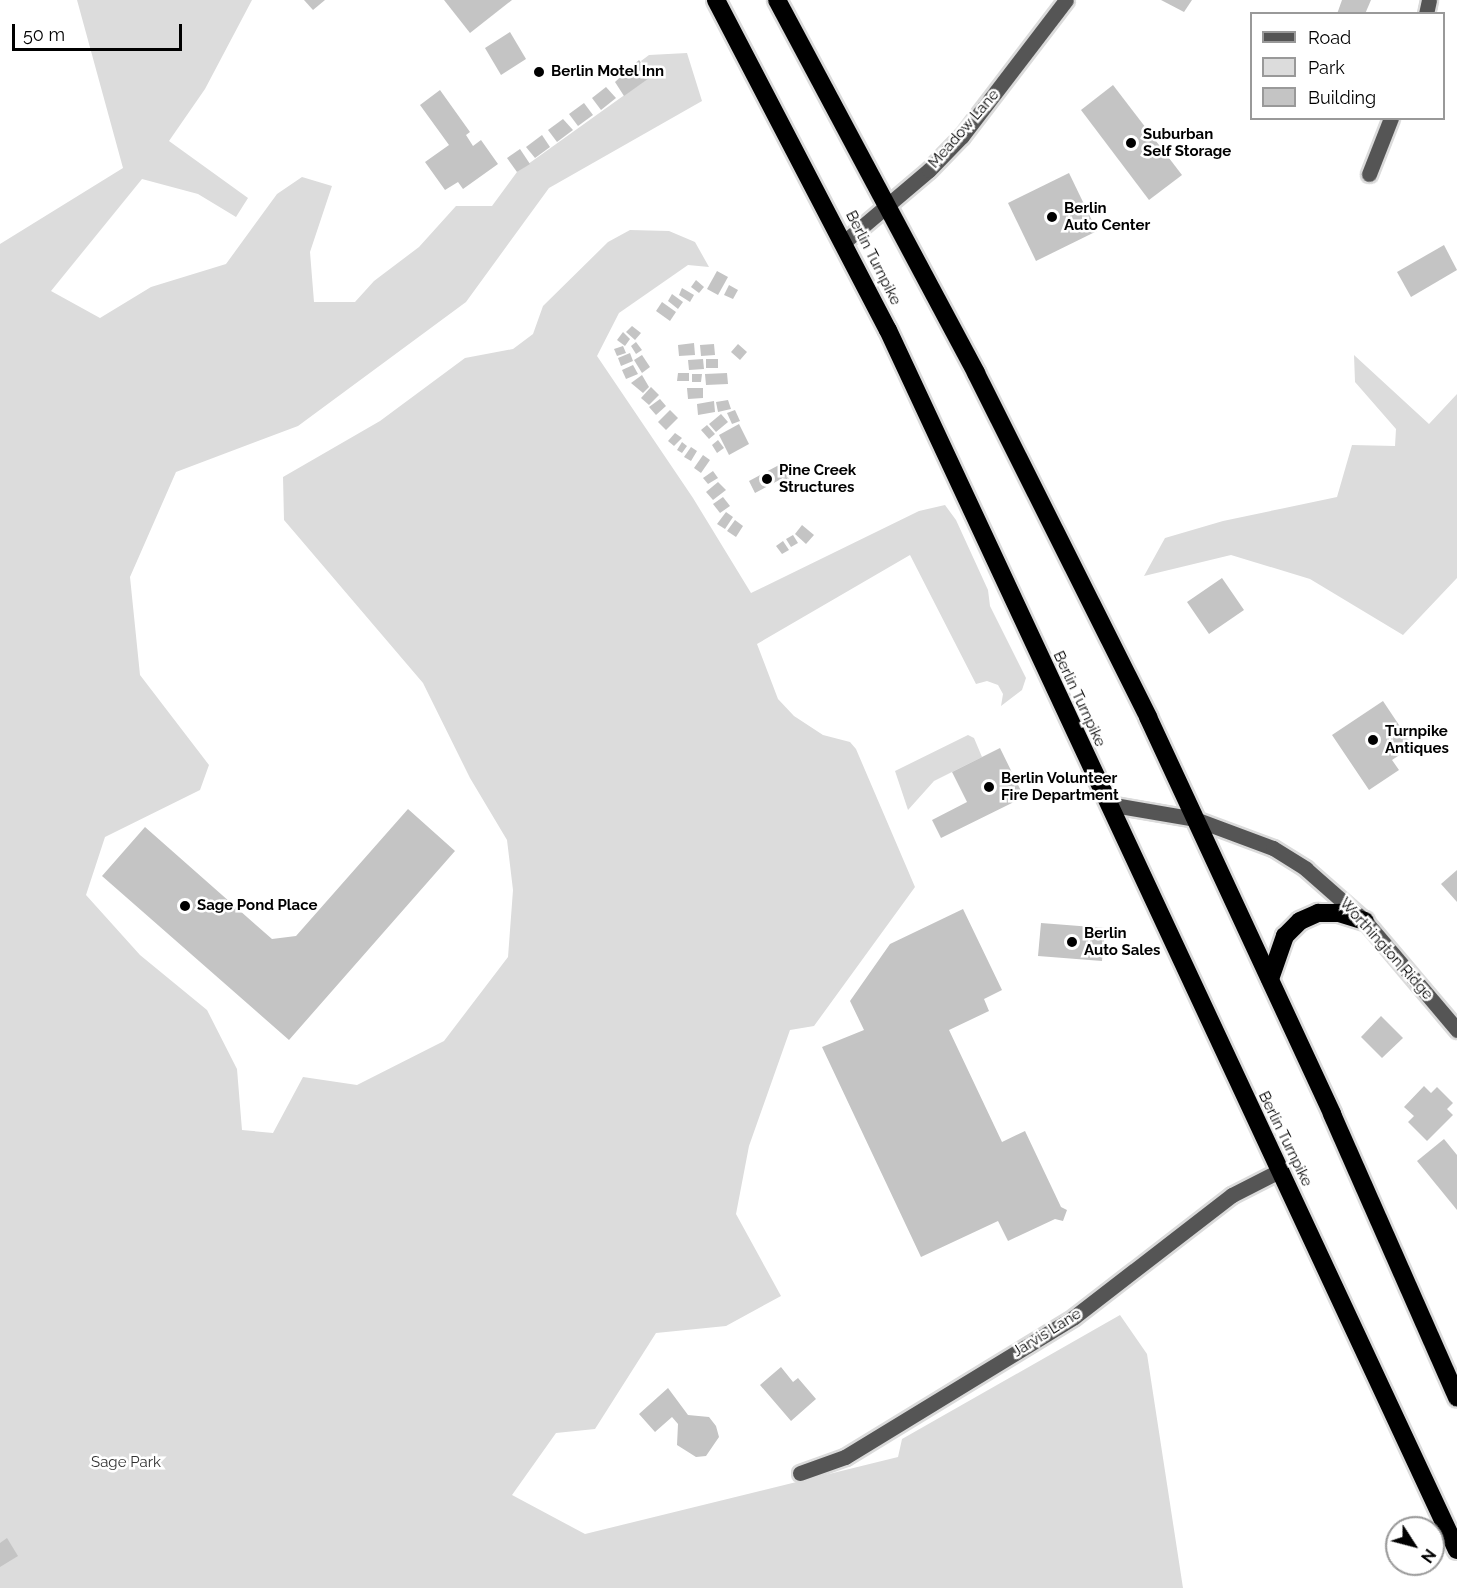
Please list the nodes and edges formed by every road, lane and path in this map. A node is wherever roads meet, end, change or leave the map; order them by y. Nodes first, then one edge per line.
1 (716, 0) edge
2 (777, 0) edge
3 (1066, 0) edge
4 (1390, 120) edge
5 (1369, 174) dead end
6 (889, 205) junction
7 (844, 242) junction
8 (1108, 804) junction
9 (1195, 819) junction
10 (1365, 921) junction
11 (1269, 979) junction
12 (1457, 1030) edge
13 (1281, 1170) junction
14 (1457, 1398) edge
15 (800, 1473) dead end
16 (1457, 1550) edge

1 - 7 highway, Berlin Turnpike
2 - 6 highway
3 - 6 street, Meadow Lane
4 - 5 street
6 - 7 street, Meadow Lane
6 - 9 highway
7 - 8 highway, Berlin Turnpike
8 - 9 street, Worthington Ridge
8 - 13 highway, Berlin Turnpike
9 - 10 street, Worthington Ridge
9 - 11 highway
10 - 11 highway
10 - 12 street, Worthington Ridge
11 - 14 highway
13 - 15 street, Jarvis Lane
13 - 16 highway, Berlin Turnpike

